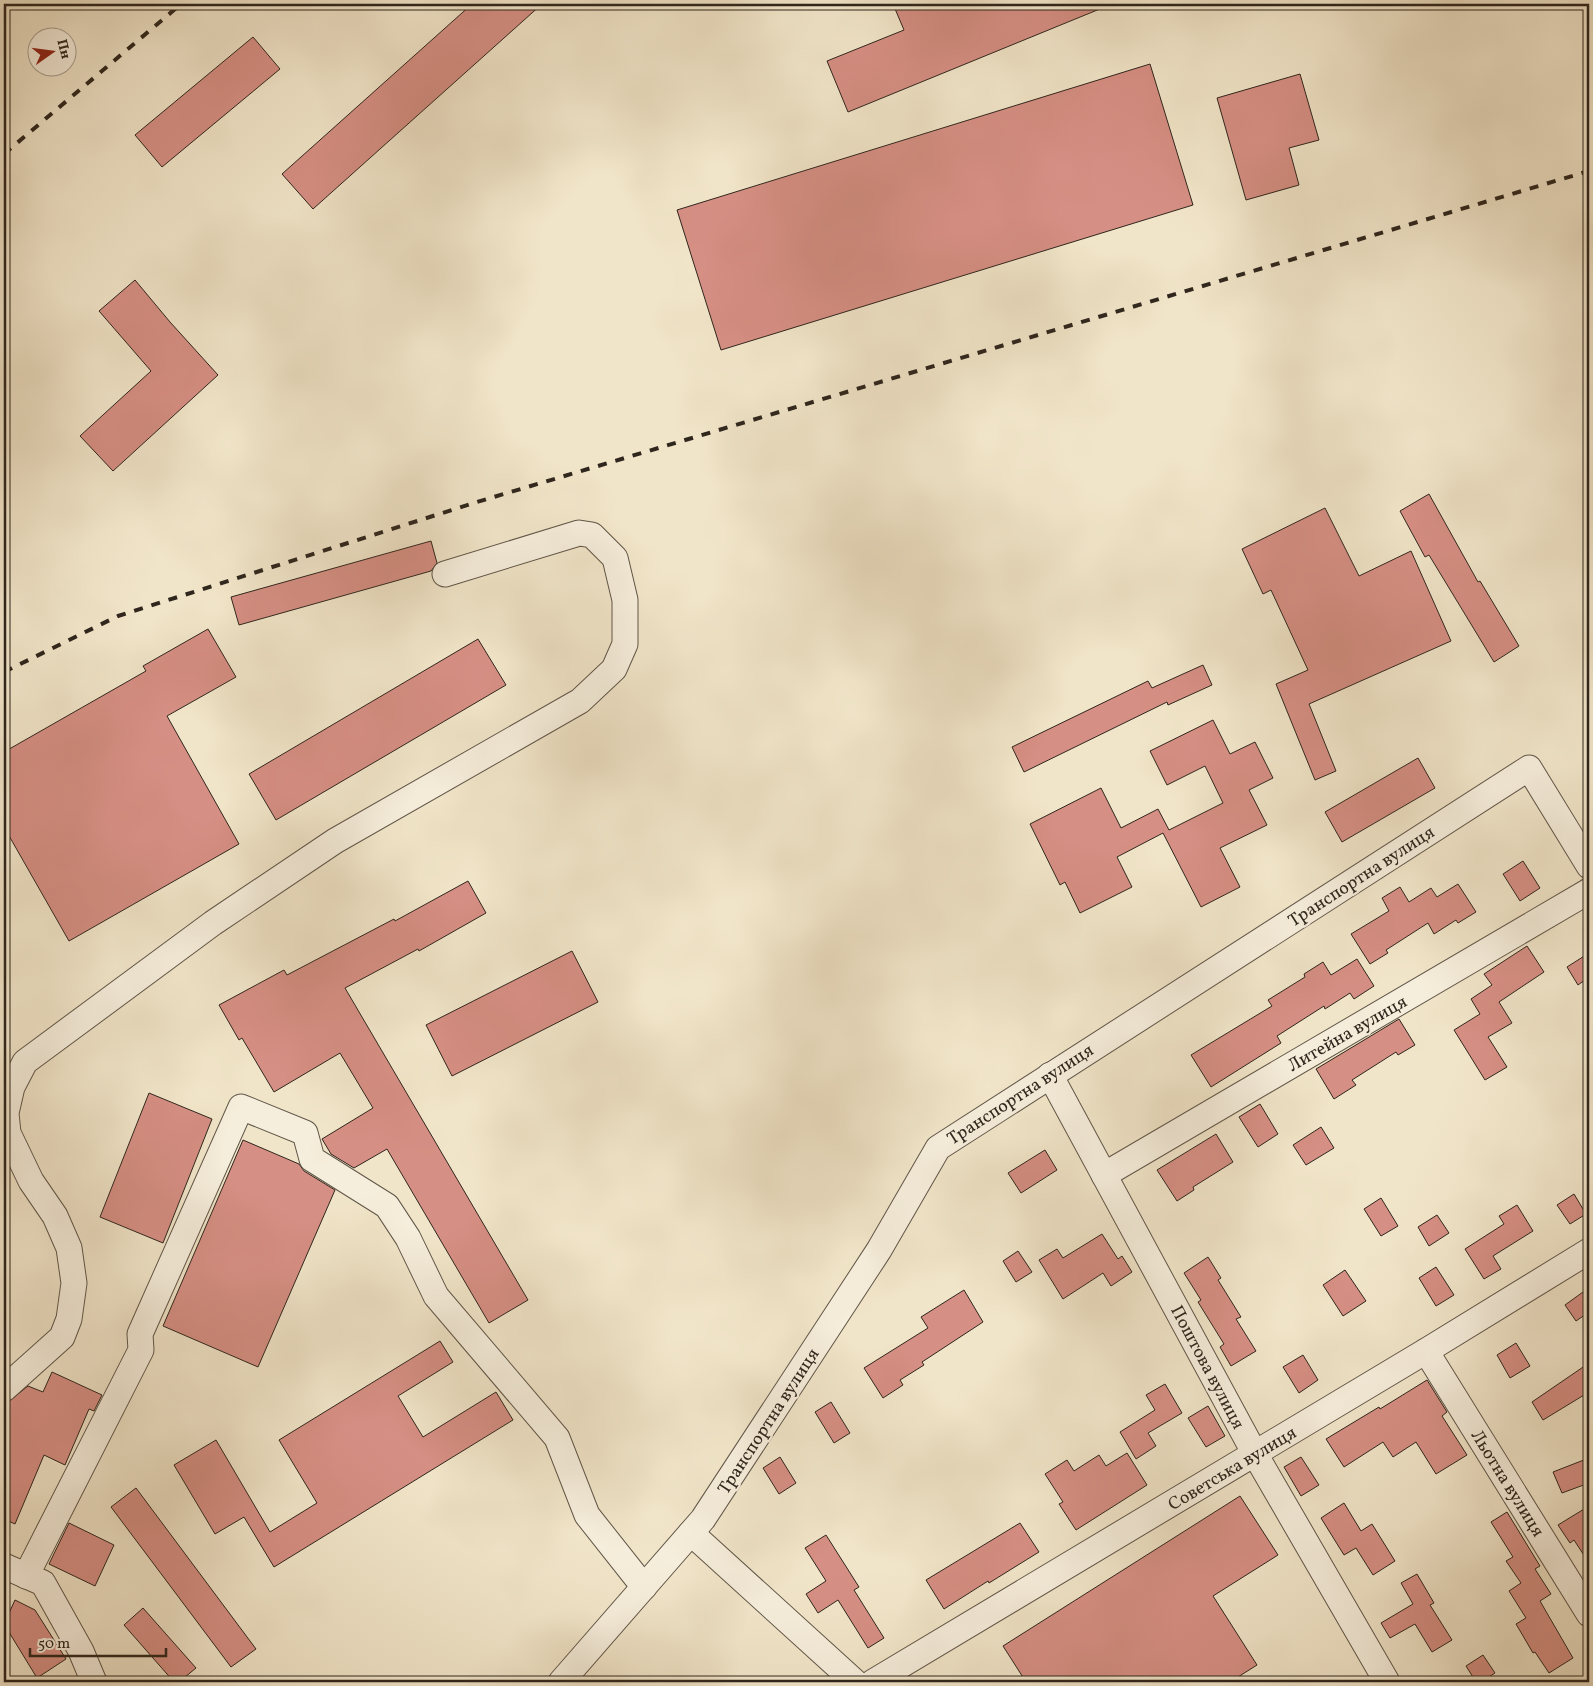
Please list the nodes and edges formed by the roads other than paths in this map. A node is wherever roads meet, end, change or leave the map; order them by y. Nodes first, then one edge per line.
1 (444, 574) dead end
2 (1589, 866) edge
3 (1589, 891) edge
4 (1050, 1075) junction
5 (1104, 1175) junction
6 (1588, 1256) edge
7 (1426, 1352) junction
8 (4, 1389) edge
9 (1255, 1454) junction
10 (691, 1533) junction
11 (4, 1566) edge
12 (26, 1576) junction
13 (644, 1587) junction
14 (1589, 1614) edge
15 (94, 1682) edge
16 (561, 1682) edge
17 (855, 1682) edge
18 (874, 1682) edge
19 (1387, 1682) edge

1 - 8 street
2 - 4 street, Транспортна вулиця
3 - 5 street, Литейна вулиця
4 - 5 street, Поштова вулиця
4 - 10 street, Транспортна вулиця
5 - 9 street, Поштова вулиця
6 - 7 street, Советська вулиця
7 - 9 street, Советська вулиця
7 - 14 street, Льотна вулиця
9 - 18 street, Советська вулиця
9 - 19 street, Поштова вулиця
10 - 13 street, Транспортна вулиця
10 - 17 street
11 - 12 street
12 - 13 street
12 - 15 street
13 - 16 street, Транспортна вулиця

